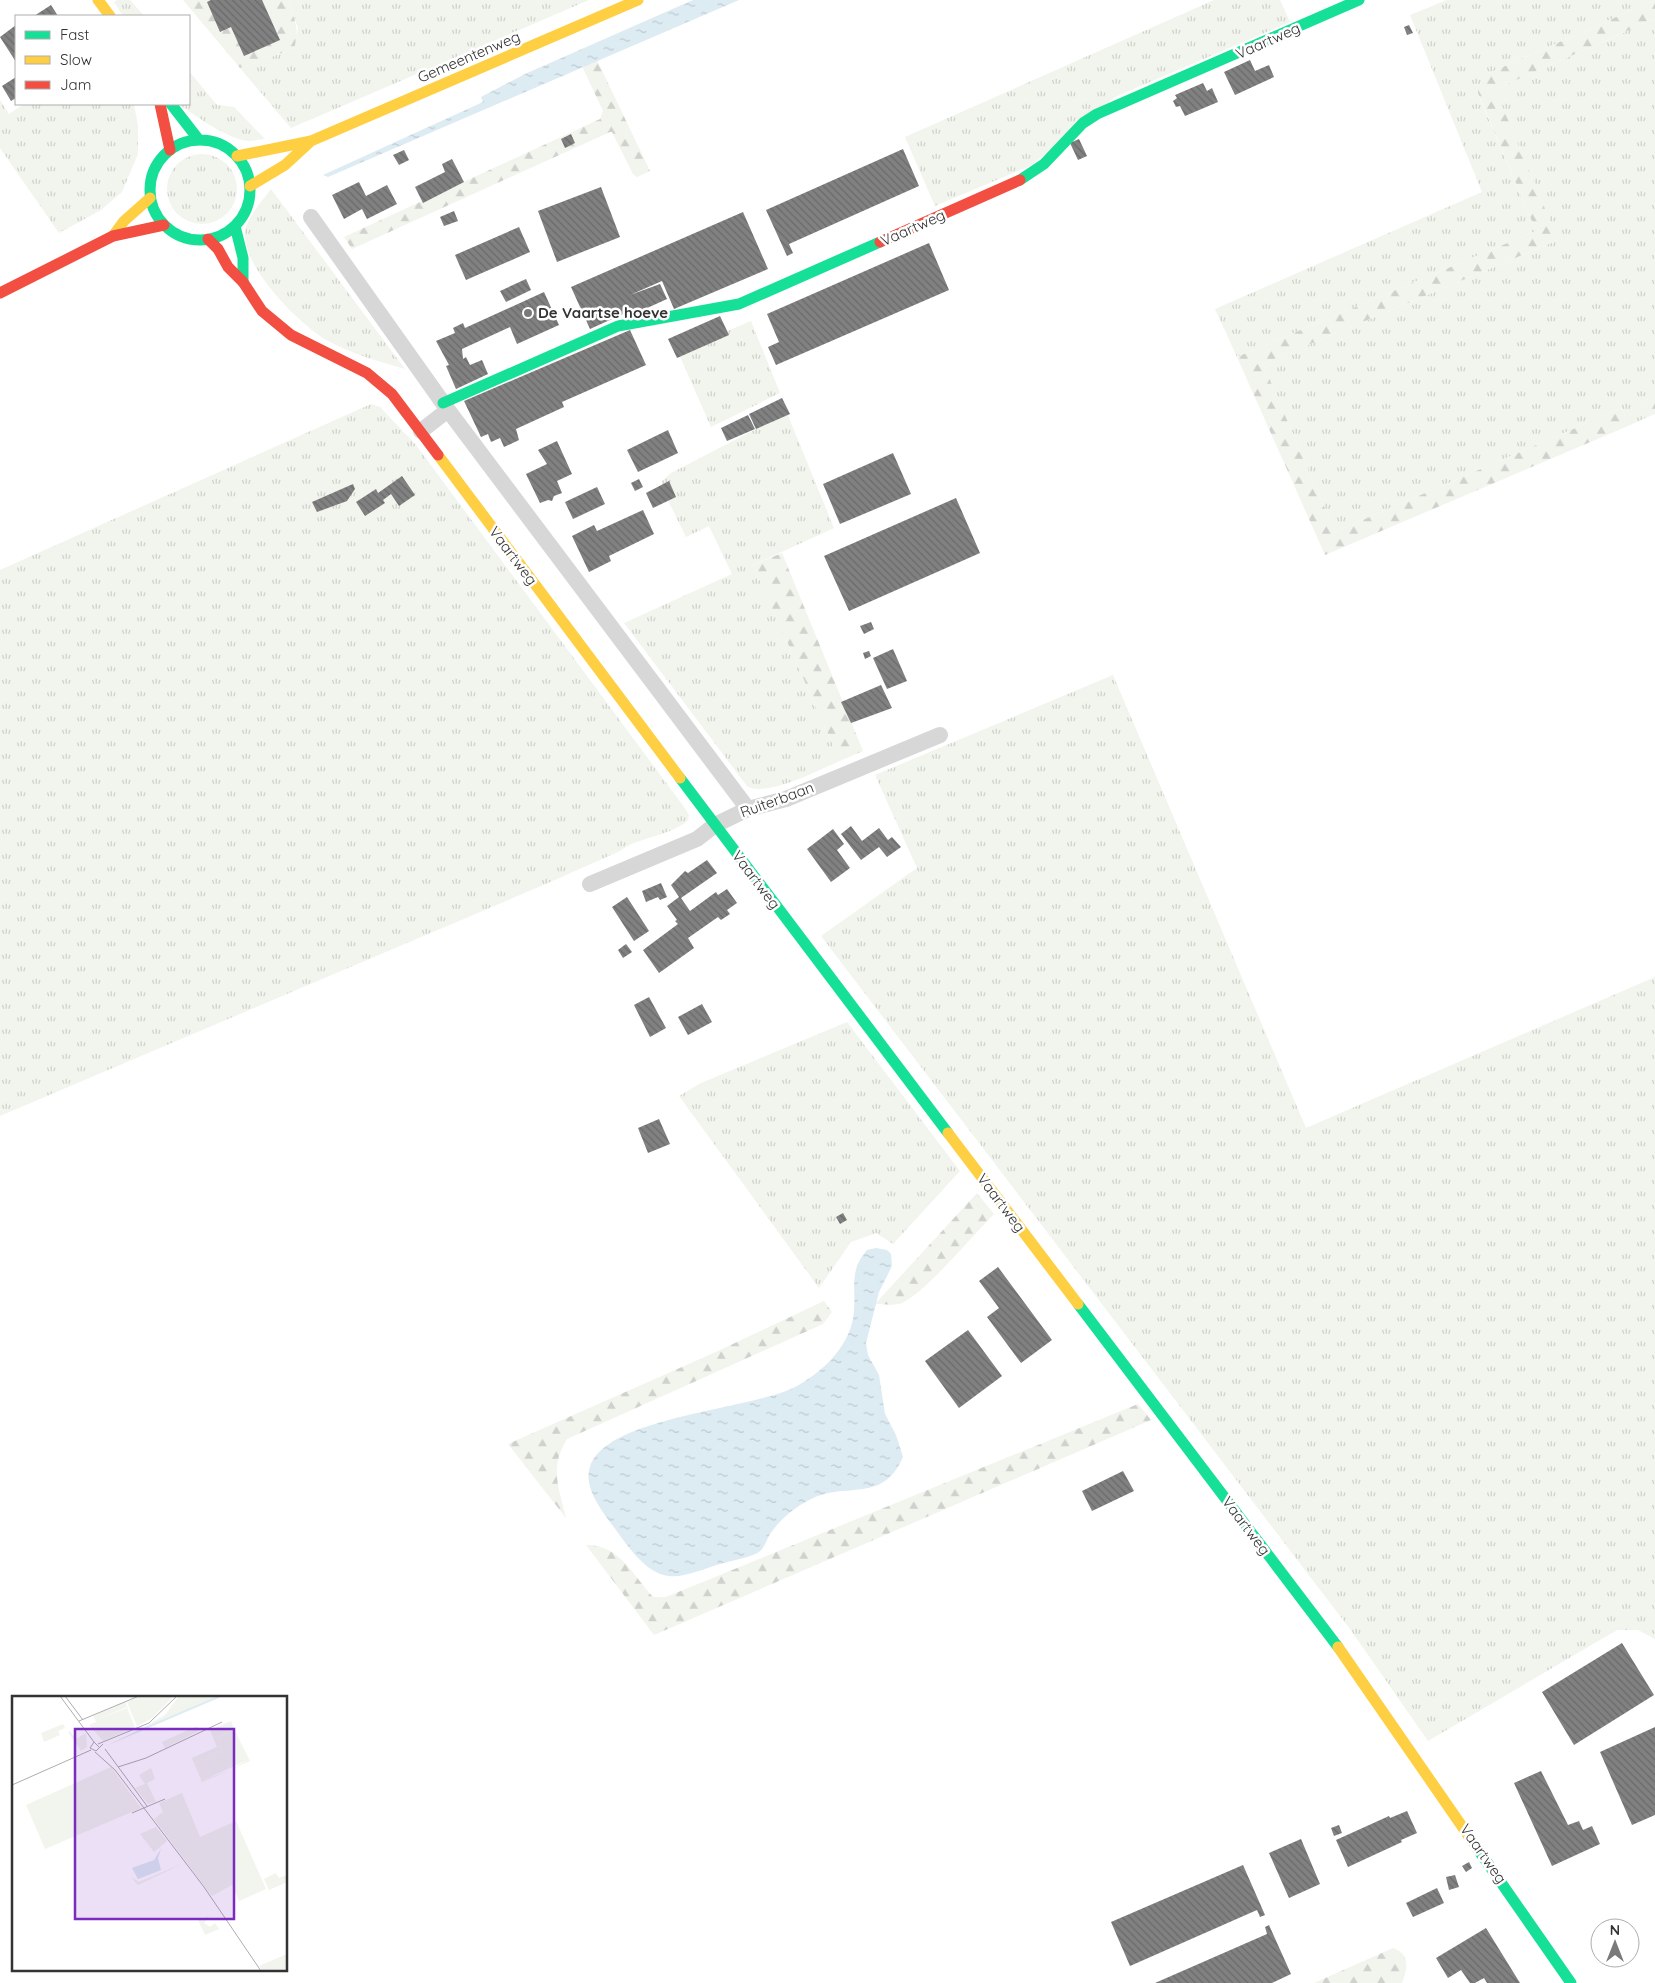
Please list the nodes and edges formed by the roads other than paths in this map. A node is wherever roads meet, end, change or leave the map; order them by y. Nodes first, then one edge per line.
1 (98, 0) edge
2 (638, 0) edge
3 (1359, 0) edge
4 (109, 15) edge
5 (160, 105) edge
6 (172, 105) edge
7 (199, 140) junction
8 (311, 141) junction
9 (170, 150) junction
10 (237, 156) junction
11 (250, 186) junction
12 (150, 198) junction
13 (311, 217) dead end
14 (164, 225) junction
15 (235, 226) junction
16 (113, 236) junction
17 (208, 239) junction
18 (243, 282) junction
19 (0, 293) edge
20 (446, 406) junction
21 (421, 431) junction
22 (940, 735) dead end
23 (748, 809) junction
24 (715, 825) junction
25 (590, 884) dead end
26 (1571, 1983) edge

1 - 4 street
2 - 8 street, Gemeentenweg
3 - 20 street, Vaartweg
5 - 9 street
6 - 7 street
7 - 9 street
7 - 10 street
8 - 10 street, Gemeentenweg
8 - 11 street, Gemeentenweg
9 - 12 street
10 - 11 street
11 - 15 street
12 - 14 street
12 - 16 street
13 - 20 street
14 - 16 street
14 - 17 street
15 - 17 street
15 - 18 street
16 - 19 street
17 - 18 street, Vaartweg
18 - 21 street, Vaartweg
20 - 21 street, Vaartweg
20 - 23 street
21 - 24 street, Vaartweg
22 - 23 street, Ruiterbaan
23 - 24 street, Ruiterbaan
24 - 25 street, Ruiterbaan
24 - 26 street, Vaartweg

